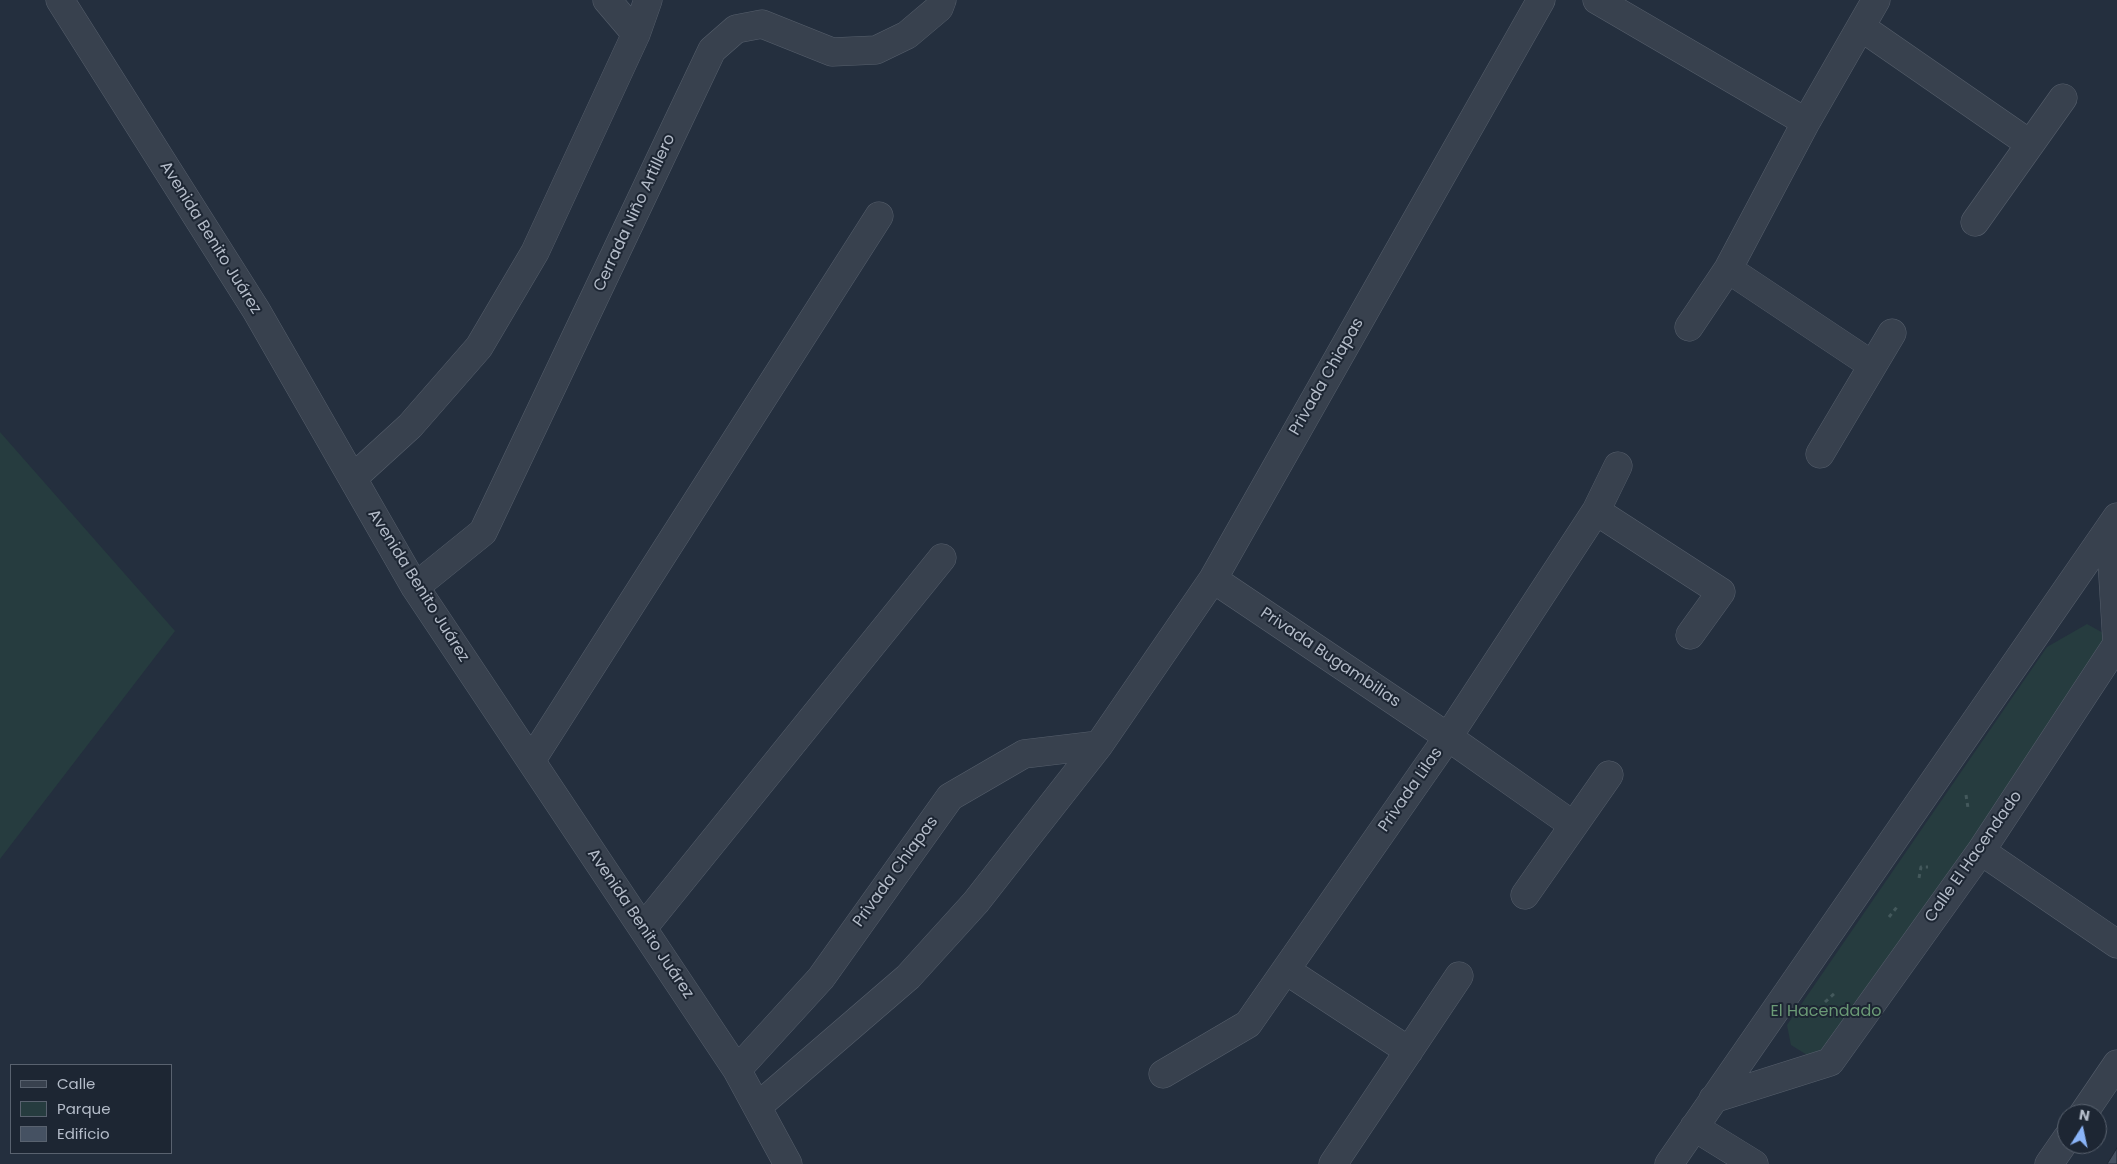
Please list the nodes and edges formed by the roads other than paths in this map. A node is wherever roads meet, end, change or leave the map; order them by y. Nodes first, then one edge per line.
1 (60, 0) edge
2 (607, 0) edge
3 (648, 0) edge
4 (942, 0) edge
5 (1541, 0) edge
6 (1597, 0) edge
7 (1876, 0) edge
8 (1861, 27) junction
9 (636, 34) junction
10 (2063, 98) dead end
11 (1806, 122) junction
12 (2030, 144) junction
13 (879, 216) dead end
14 (1975, 222) dead end
15 (1728, 269) junction
16 (1689, 327) dead end
17 (1892, 333) dead end
18 (1872, 365) junction
19 (1820, 454) dead end
20 (1618, 466) dead end
21 (353, 478) junction
22 (1596, 511) junction
23 (2114, 522) edge
24 (942, 558) dead end
25 (1213, 579) junction
26 (415, 586) junction
27 (1690, 635) dead end
28 (1448, 737) junction
29 (1099, 745) junction
30 (531, 761) junction
31 (1609, 775) dead end
32 (1573, 826) junction
33 (1981, 851) junction
34 (1525, 896) dead end
35 (643, 928) junction
36 (2117, 944) edge
37 (1287, 971) junction
38 (1459, 976) dead end
39 (1409, 1051) junction
40 (2117, 1064) edge
41 (737, 1070) junction
42 (1163, 1074) dead end
43 (1714, 1099) junction
44 (2090, 1104) edge
45 (757, 1107) junction
46 (1694, 1127) junction
47 (2057, 1153) edge
48 (788, 1164) edge
49 (1333, 1164) edge
50 (1669, 1164) edge
51 (1754, 1164) edge
52 (2050, 1164) edge

1 - 21 street, Avenida Benito Juárez
2 - 9 street
3 - 9 street
4 - 26 street, Cerrada Niño Artillero
5 - 25 street, Privada Chiapas
6 - 11 street
7 - 8 street
8 - 11 street
8 - 12 street
9 - 21 street
10 - 12 street
11 - 15 street
12 - 14 street
13 - 30 street
15 - 16 street
15 - 18 street
17 - 18 street
18 - 19 street
20 - 22 street, Privada Lilas
21 - 26 street, Avenida Benito Juárez
22 - 27 street
22 - 28 street, Privada Lilas
23 - 33 street, Calle El Hacendado
23 - 43 street, Calle El Hacendado
24 - 35 street
25 - 28 street, Privada Bugambilias
25 - 29 street, Privada Chiapas
26 - 30 street, Avenida Benito Juárez
28 - 32 street, Privada Bugambilias
28 - 37 street, Privada Lilas
29 - 41 street, Privada Chiapas
29 - 45 street, Privada Chiapas
30 - 35 street, Avenida Benito Juárez
31 - 32 street
32 - 34 street
33 - 36 street
33 - 43 street, Calle El Hacendado
35 - 41 street, Avenida Benito Juárez
37 - 39 street
37 - 42 street, Privada Lilas
38 - 39 street
39 - 49 street
40 - 44 street
41 - 45 street, Avenida Benito Juárez
43 - 46 street, Calle El Hacendado
45 - 48 street, Avenida Benito Juárez
46 - 50 street, Calle El Hacendado
46 - 51 street
47 - 52 street

